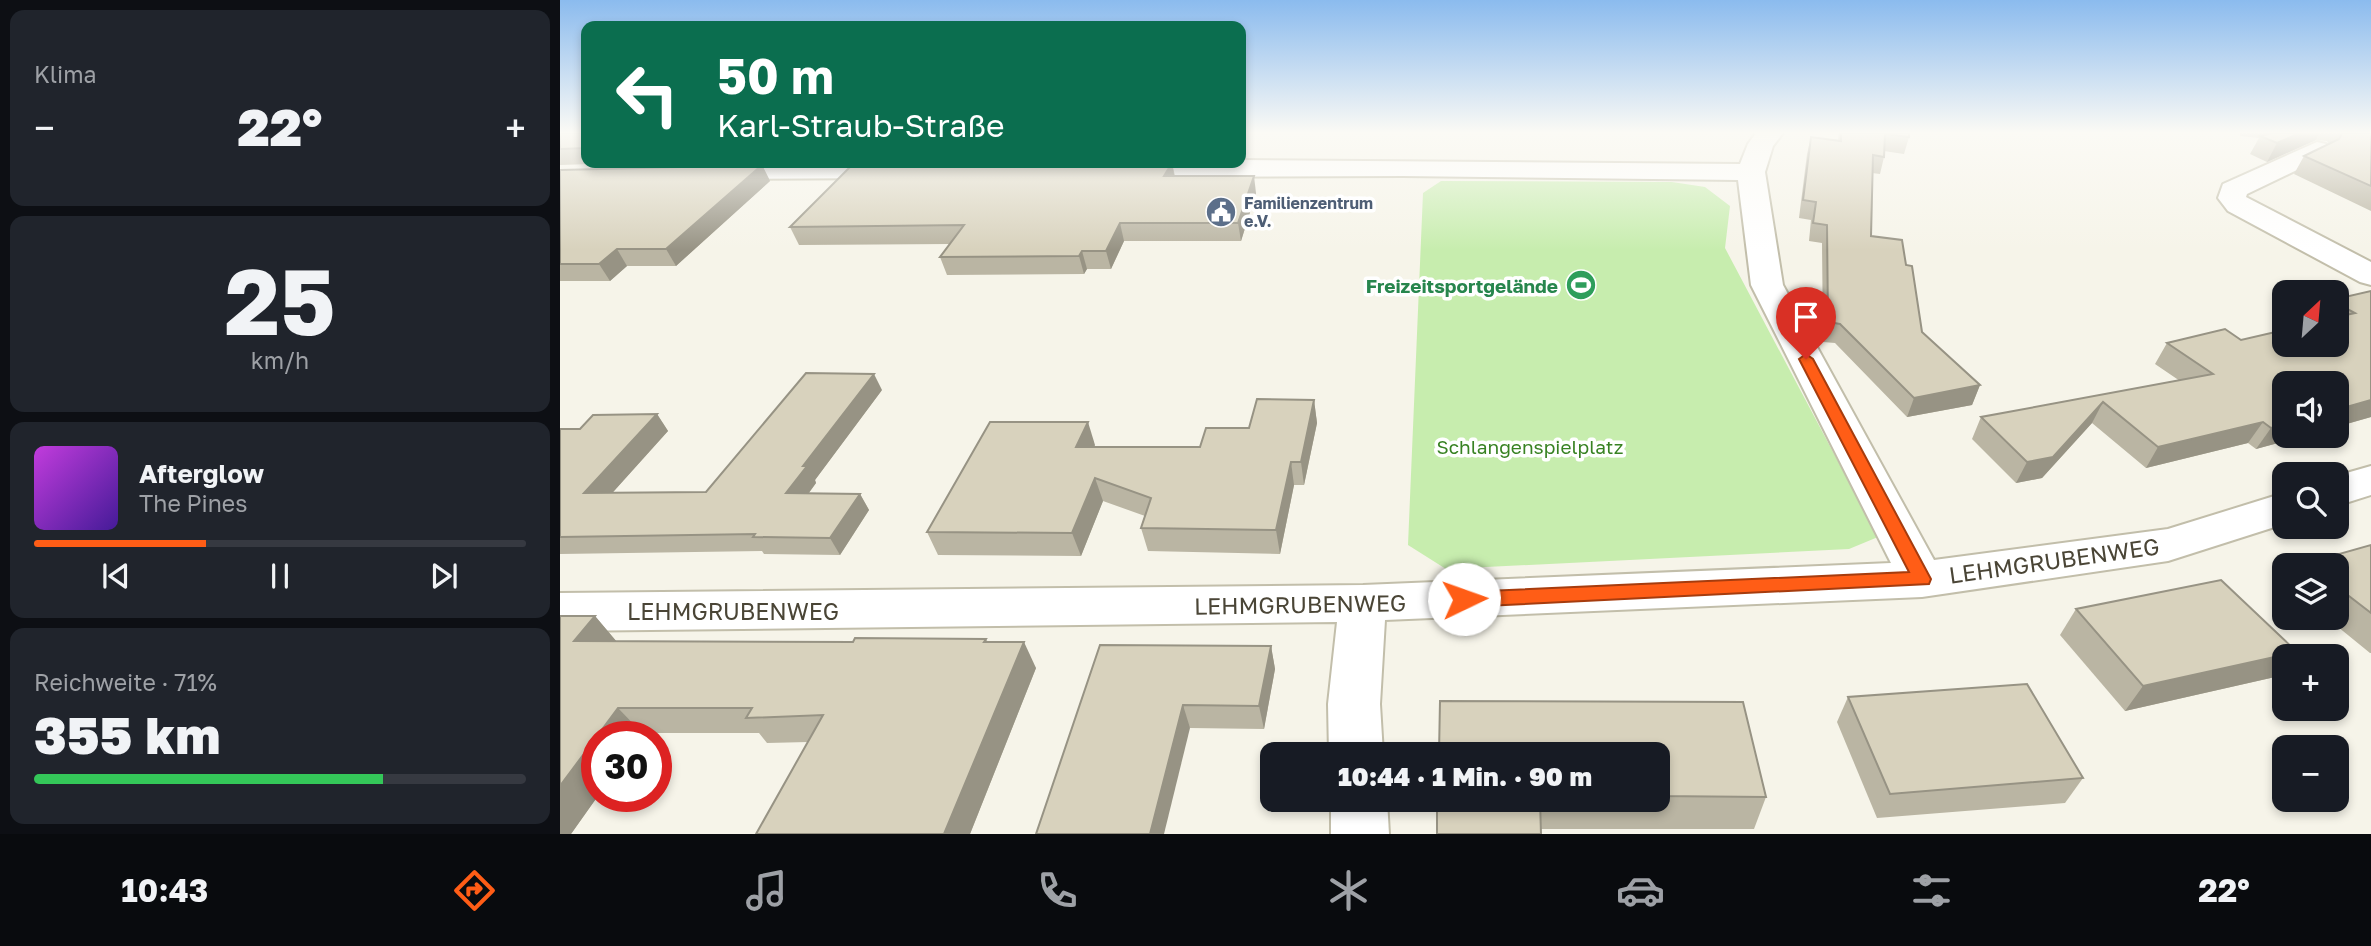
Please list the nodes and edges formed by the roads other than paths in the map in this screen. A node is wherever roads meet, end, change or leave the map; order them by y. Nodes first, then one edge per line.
1 (1744, 172) edge
2 (1751, 172) joint
3 (2271, 172) edge
4 (2371, 275) edge
5 (2371, 480) edge
6 (2349, 487) edge
7 (2272, 512) edge
8 (1922, 579) junction
9 (1363, 603) junction
10 (560, 612) edge
11 (1356, 742) edge
12 (1359, 812) edge
13 (1360, 834) edge

1 - 2 street
2 - 8 street
3 - 4 street
5 - 6 street
7 - 8 street, LEHMGRUBENWEG
8 - 9 street, LEHMGRUBENWEG
9 - 10 street, LEHMGRUBENWEG
9 - 11 street
12 - 13 street

